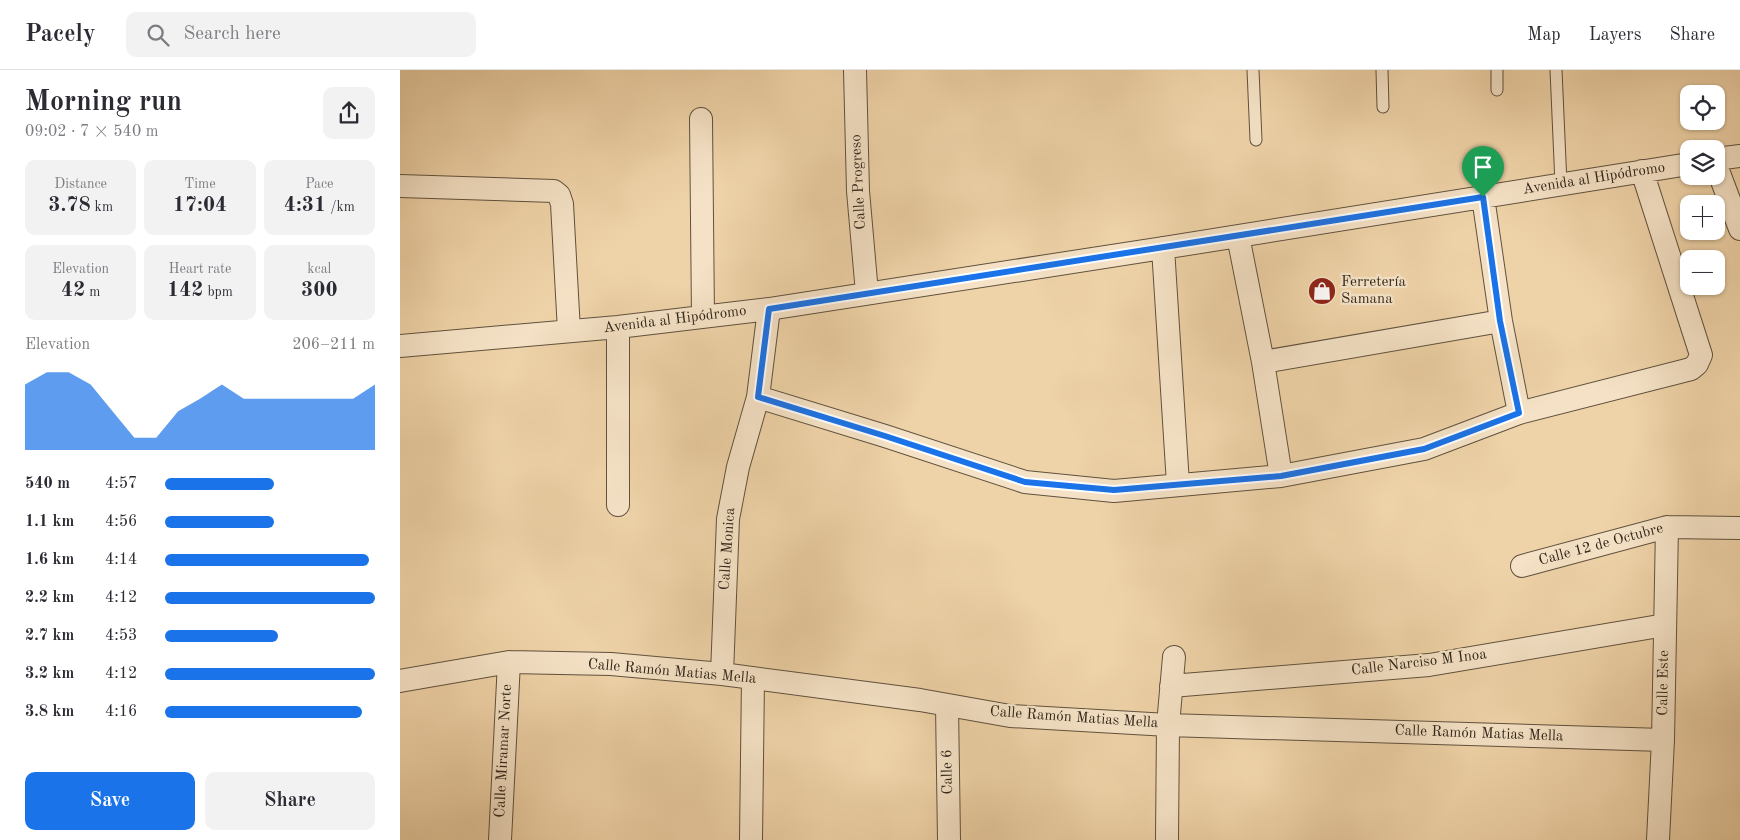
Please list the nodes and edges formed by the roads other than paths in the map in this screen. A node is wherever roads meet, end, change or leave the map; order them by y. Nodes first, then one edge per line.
1 (855, 70) edge
2 (1253, 70) edge
3 (1382, 70) edge
4 (1497, 70) edge
5 (1556, 70) edge
6 (1497, 90) dead end
7 (1383, 107) dead end
8 (701, 119) dead end
9 (1256, 140) dead end
10 (1740, 156) edge
11 (1725, 158) edge
12 (1680, 165) edge
13 (1642, 171) junction
14 (1561, 184) junction
15 (1724, 185) edge
16 (400, 186) edge
17 (1483, 197) junction
18 (1740, 229) edge
19 (1238, 236) junction
20 (1163, 248) junction
21 (867, 293) junction
22 (769, 309) junction
23 (703, 317) junction
24 (1500, 321) junction
25 (618, 327) junction
26 (569, 332) junction
27 (400, 346) edge
28 (1263, 362) junction
29 (758, 397) junction
30 (1519, 413) junction
31 (1281, 476) junction
32 (1178, 484) junction
33 (618, 505) dead end
34 (1667, 527) junction
35 (1740, 528) edge
36 (1522, 566) dead end
37 (1665, 625) junction
38 (1174, 657) dead end
39 (509, 662) junction
40 (722, 674) junction
41 (753, 678) junction
42 (400, 681) edge
43 (1171, 686) junction
44 (947, 705) junction
45 (1168, 725) junction
46 (1663, 740) junction
47 (500, 840) edge
48 (751, 840) edge
49 (949, 840) edge
50 (1167, 840) edge
51 (1658, 840) edge

1 - 21 street, Calle Progreso
2 - 9 lane
3 - 7 lane
4 - 6 lane
5 - 14 lane
8 - 23 street
10 - 11 street
12 - 13 street, Avenida al Hipódromo
13 - 14 street, Avenida al Hipódromo
13 - 30 street
14 - 17 street, Avenida al Hipódromo
15 - 18 street
16 - 26 street
17 - 19 street, Avenida al Hipódromo
17 - 24 street
19 - 20 street, Avenida al Hipódromo
19 - 28 street
20 - 21 street, Avenida al Hipódromo
20 - 32 street
21 - 22 street, Avenida al Hipódromo
22 - 23 street, Avenida al Hipódromo
22 - 29 street, Calle Monica
23 - 25 street, Avenida al Hipódromo
24 - 28 street
24 - 30 street
25 - 26 street, Avenida al Hipódromo
25 - 33 street
26 - 27 street, Avenida al Hipódromo
28 - 31 street
29 - 32 street
29 - 40 street, Calle Monica
30 - 31 street
31 - 32 street
34 - 35 street, Calle 12 de Octubre
34 - 36 street, Calle 12 de Octubre
34 - 37 street, Calle Este
37 - 43 street, Calle Narciso M Inoa
37 - 46 street, Calle Este
38 - 43 street
39 - 40 street, Calle Ramón Matias Mella
39 - 42 street, Calle Ramón Matias Mella
39 - 47 street, Calle Miramar Norte
40 - 41 street, Calle Ramón Matias Mella
41 - 44 street, Calle Ramón Matias Mella
41 - 48 street
43 - 45 street
44 - 45 street, Calle Ramón Matias Mella
44 - 49 street, Calle 6
45 - 46 street, Calle Ramón Matias Mella
45 - 50 street
46 - 51 street, Calle Este

